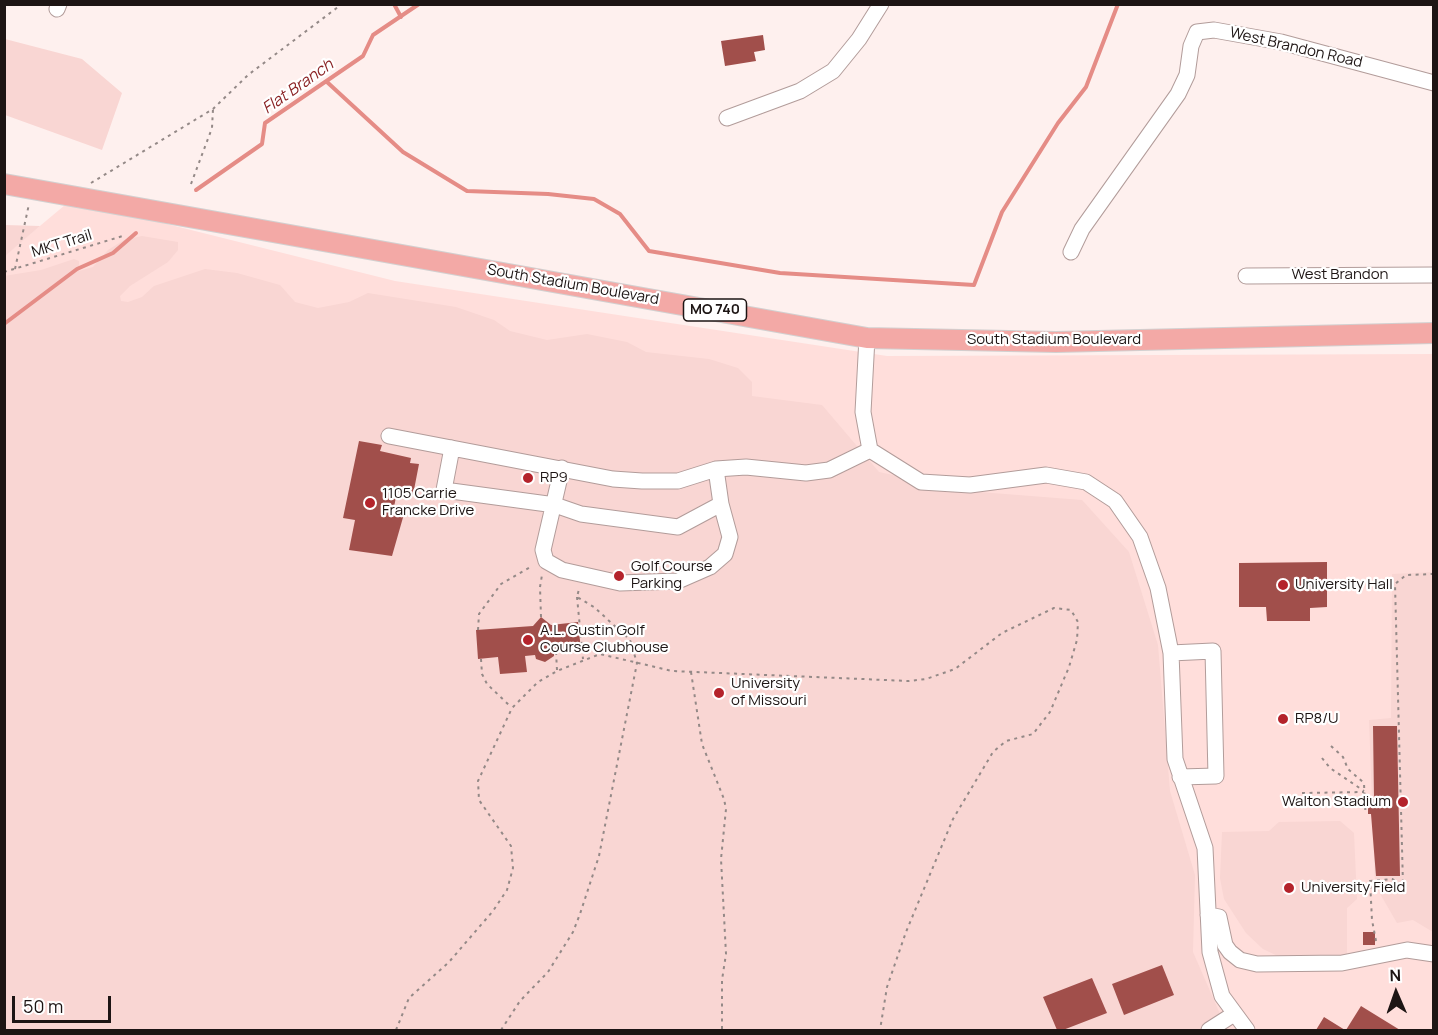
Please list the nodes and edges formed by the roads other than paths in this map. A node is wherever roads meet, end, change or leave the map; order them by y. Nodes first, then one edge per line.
1 (880, 4) edge
2 (1434, 83) edge
3 (727, 118) dead end
4 (4, 184) edge
5 (1071, 252) dead end
6 (1434, 275) edge
7 (1246, 276) dead end
8 (1434, 333) edge
9 (867, 338) junction
10 (389, 436) dead end
11 (452, 448) junction
12 (870, 450) junction
13 (562, 468) junction
14 (716, 469) junction
15 (721, 504) junction
16 (555, 505) junction
17 (1171, 653) junction
18 (1180, 777) junction
19 (1208, 915) junction
20 (1434, 954) edge
21 (1234, 1014) junction
22 (1209, 1030) edge
23 (1247, 1030) edge

1 - 3 street
2 - 5 street, West Brandon Road
4 - 9 main road, South Stadium Boulevard / MO 740
6 - 7 street, West Brandon
8 - 9 main road, South Stadium Boulevard / MO 740
9 - 12 street
10 - 11 street
11 - 13 street
11 - 16 street
12 - 14 street
12 - 17 street
13 - 14 street
13 - 16 street
14 - 15 street
15 - 16 street
15 - 16 street
17 - 18 street
17 - 18 street
18 - 19 street
19 - 20 street
19 - 21 street
21 - 22 street
21 - 23 street

